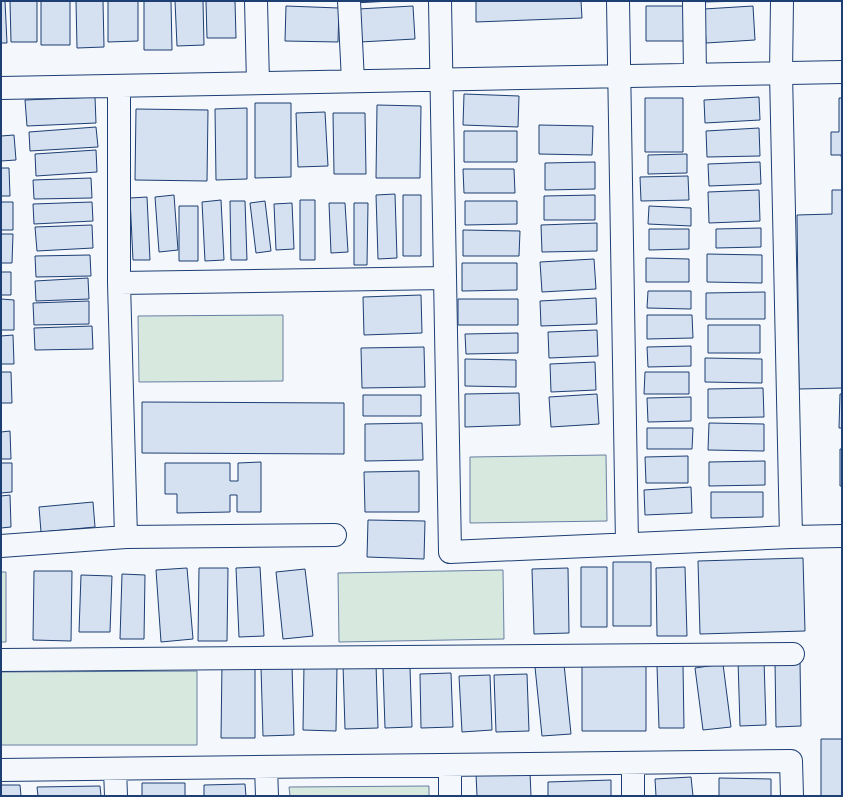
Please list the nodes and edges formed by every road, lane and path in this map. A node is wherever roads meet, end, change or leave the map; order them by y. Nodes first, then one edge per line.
1 (256, 1) edge
2 (349, 1) edge
3 (440, 1) edge
4 (618, 1) edge
5 (694, 1) edge
6 (782, 1) edge
7 (842, 72) edge
8 (781, 73) junction
9 (695, 75) junction
10 (620, 76) junction
11 (442, 79) junction
12 (353, 81) junction
13 (258, 83) junction
14 (119, 86) junction
15 (1, 88) edge
16 (445, 278) junction
17 (118, 282) junction
18 (336, 536) dead end
19 (842, 536) edge
20 (126, 537) junction
21 (791, 537) junction
22 (626, 544) junction
23 (1, 546) edge
24 (794, 654) dead end
25 (1, 660) edge
26 (633, 763) junction
27 (450, 765) junction
28 (266, 767) junction
29 (115, 768) junction
30 (1, 770) edge
31 (116, 796) edge
32 (267, 796) edge
33 (450, 796) edge
34 (633, 796) edge
35 (792, 796) edge

1 - 13 street
2 - 12 street
3 - 11 street
4 - 10 street
5 - 9 street
6 - 8 street
7 - 8 street
8 - 9 street
8 - 21 street
9 - 10 street
10 - 11 street
10 - 22 street
11 - 12 street
11 - 16 street
12 - 13 street
13 - 14 street
14 - 15 street
14 - 17 street
16 - 17 street
16 - 22 street
17 - 20 street
18 - 20 street
19 - 21 street
20 - 23 street
21 - 22 street
24 - 25 street
26 - 27 street
26 - 34 street
26 - 35 street
27 - 28 street
27 - 33 street
28 - 29 street
28 - 32 street
29 - 30 street
29 - 31 street

